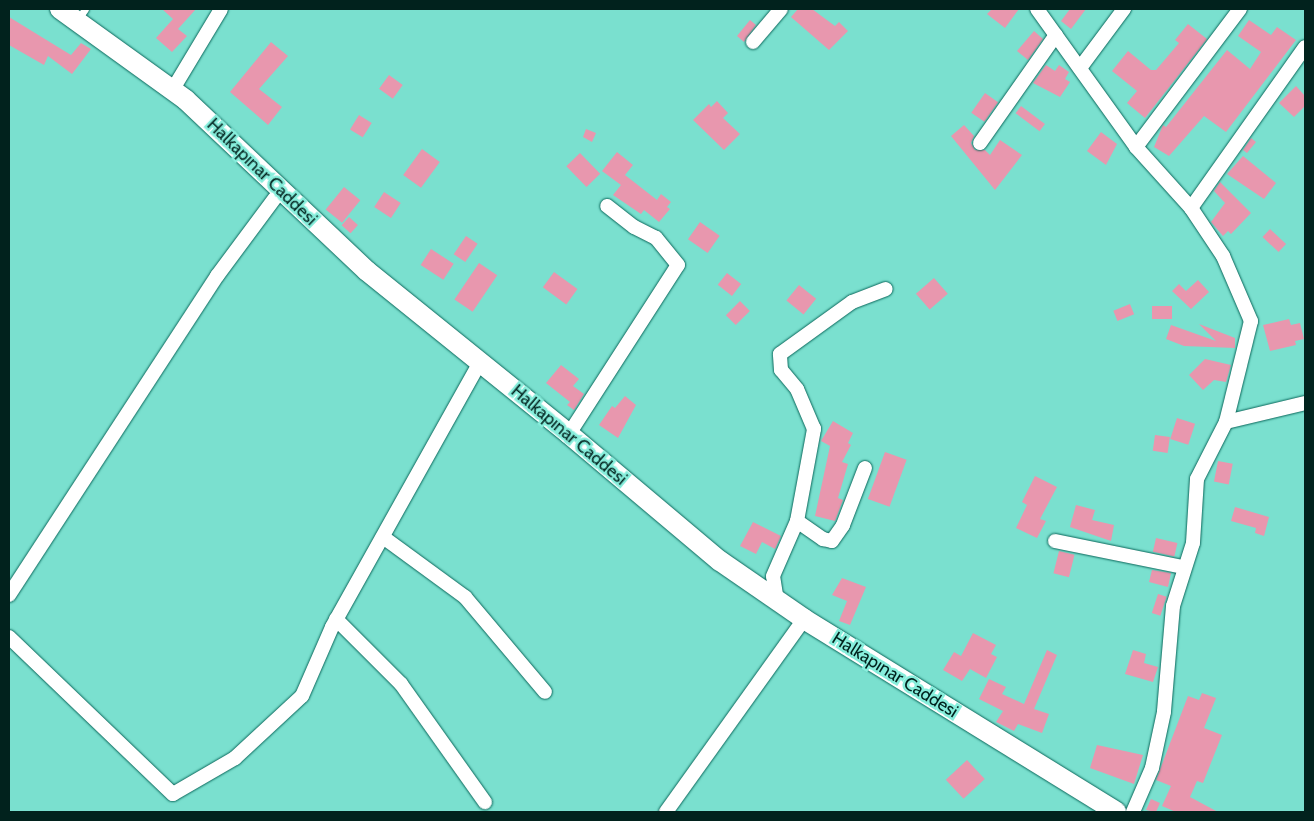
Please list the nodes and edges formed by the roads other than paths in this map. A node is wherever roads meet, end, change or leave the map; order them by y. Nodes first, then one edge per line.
1 (60, 9) edge
2 (221, 9) edge
3 (781, 9) edge
4 (1037, 9) edge
5 (1124, 9) edge
6 (1240, 9) edge
7 (81, 15) edge
8 (1056, 35) junction
9 (754, 42) dead end
10 (1305, 47) edge
11 (1080, 68) junction
12 (173, 89) junction
13 (980, 143) dead end
14 (1136, 147) junction
15 (274, 198) dead end
16 (607, 206) dead end
17 (1192, 208) junction
18 (886, 289) dead end
19 (480, 362) junction
20 (1305, 404) edge
21 (1226, 422) junction
22 (569, 434) junction
23 (865, 468) dead end
24 (797, 521) junction
25 (383, 537) junction
26 (1055, 541) dead end
27 (1183, 567) junction
28 (9, 595) edge
29 (777, 601) junction
30 (336, 619) junction
31 (804, 619) junction
32 (9, 638) edge
33 (545, 692) dead end
34 (484, 802) dead end
35 (666, 812) edge
36 (1116, 812) edge
37 (1132, 812) edge

1 - 7 main road, Halkapınar Caddesi
2 - 12 street
3 - 9 street
4 - 8 street
5 - 11 street
6 - 14 street
7 - 12 main road, Halkapınar Caddesi
8 - 11 street
8 - 13 street
10 - 17 street
11 - 14 street
12 - 19 main road, Halkapınar Caddesi
14 - 17 street
15 - 28 street
16 - 22 street
17 - 21 street
18 - 24 street
19 - 22 main road, Halkapınar Caddesi
19 - 25 street
20 - 21 street
21 - 27 street
22 - 29 main road, Halkapınar Caddesi
23 - 24 street
24 - 29 street
25 - 30 street
25 - 33 street
26 - 27 street
27 - 37 street
29 - 31 main road, Halkapınar Caddesi
30 - 32 street
30 - 34 street
31 - 35 street
31 - 36 main road, Halkapınar Caddesi

